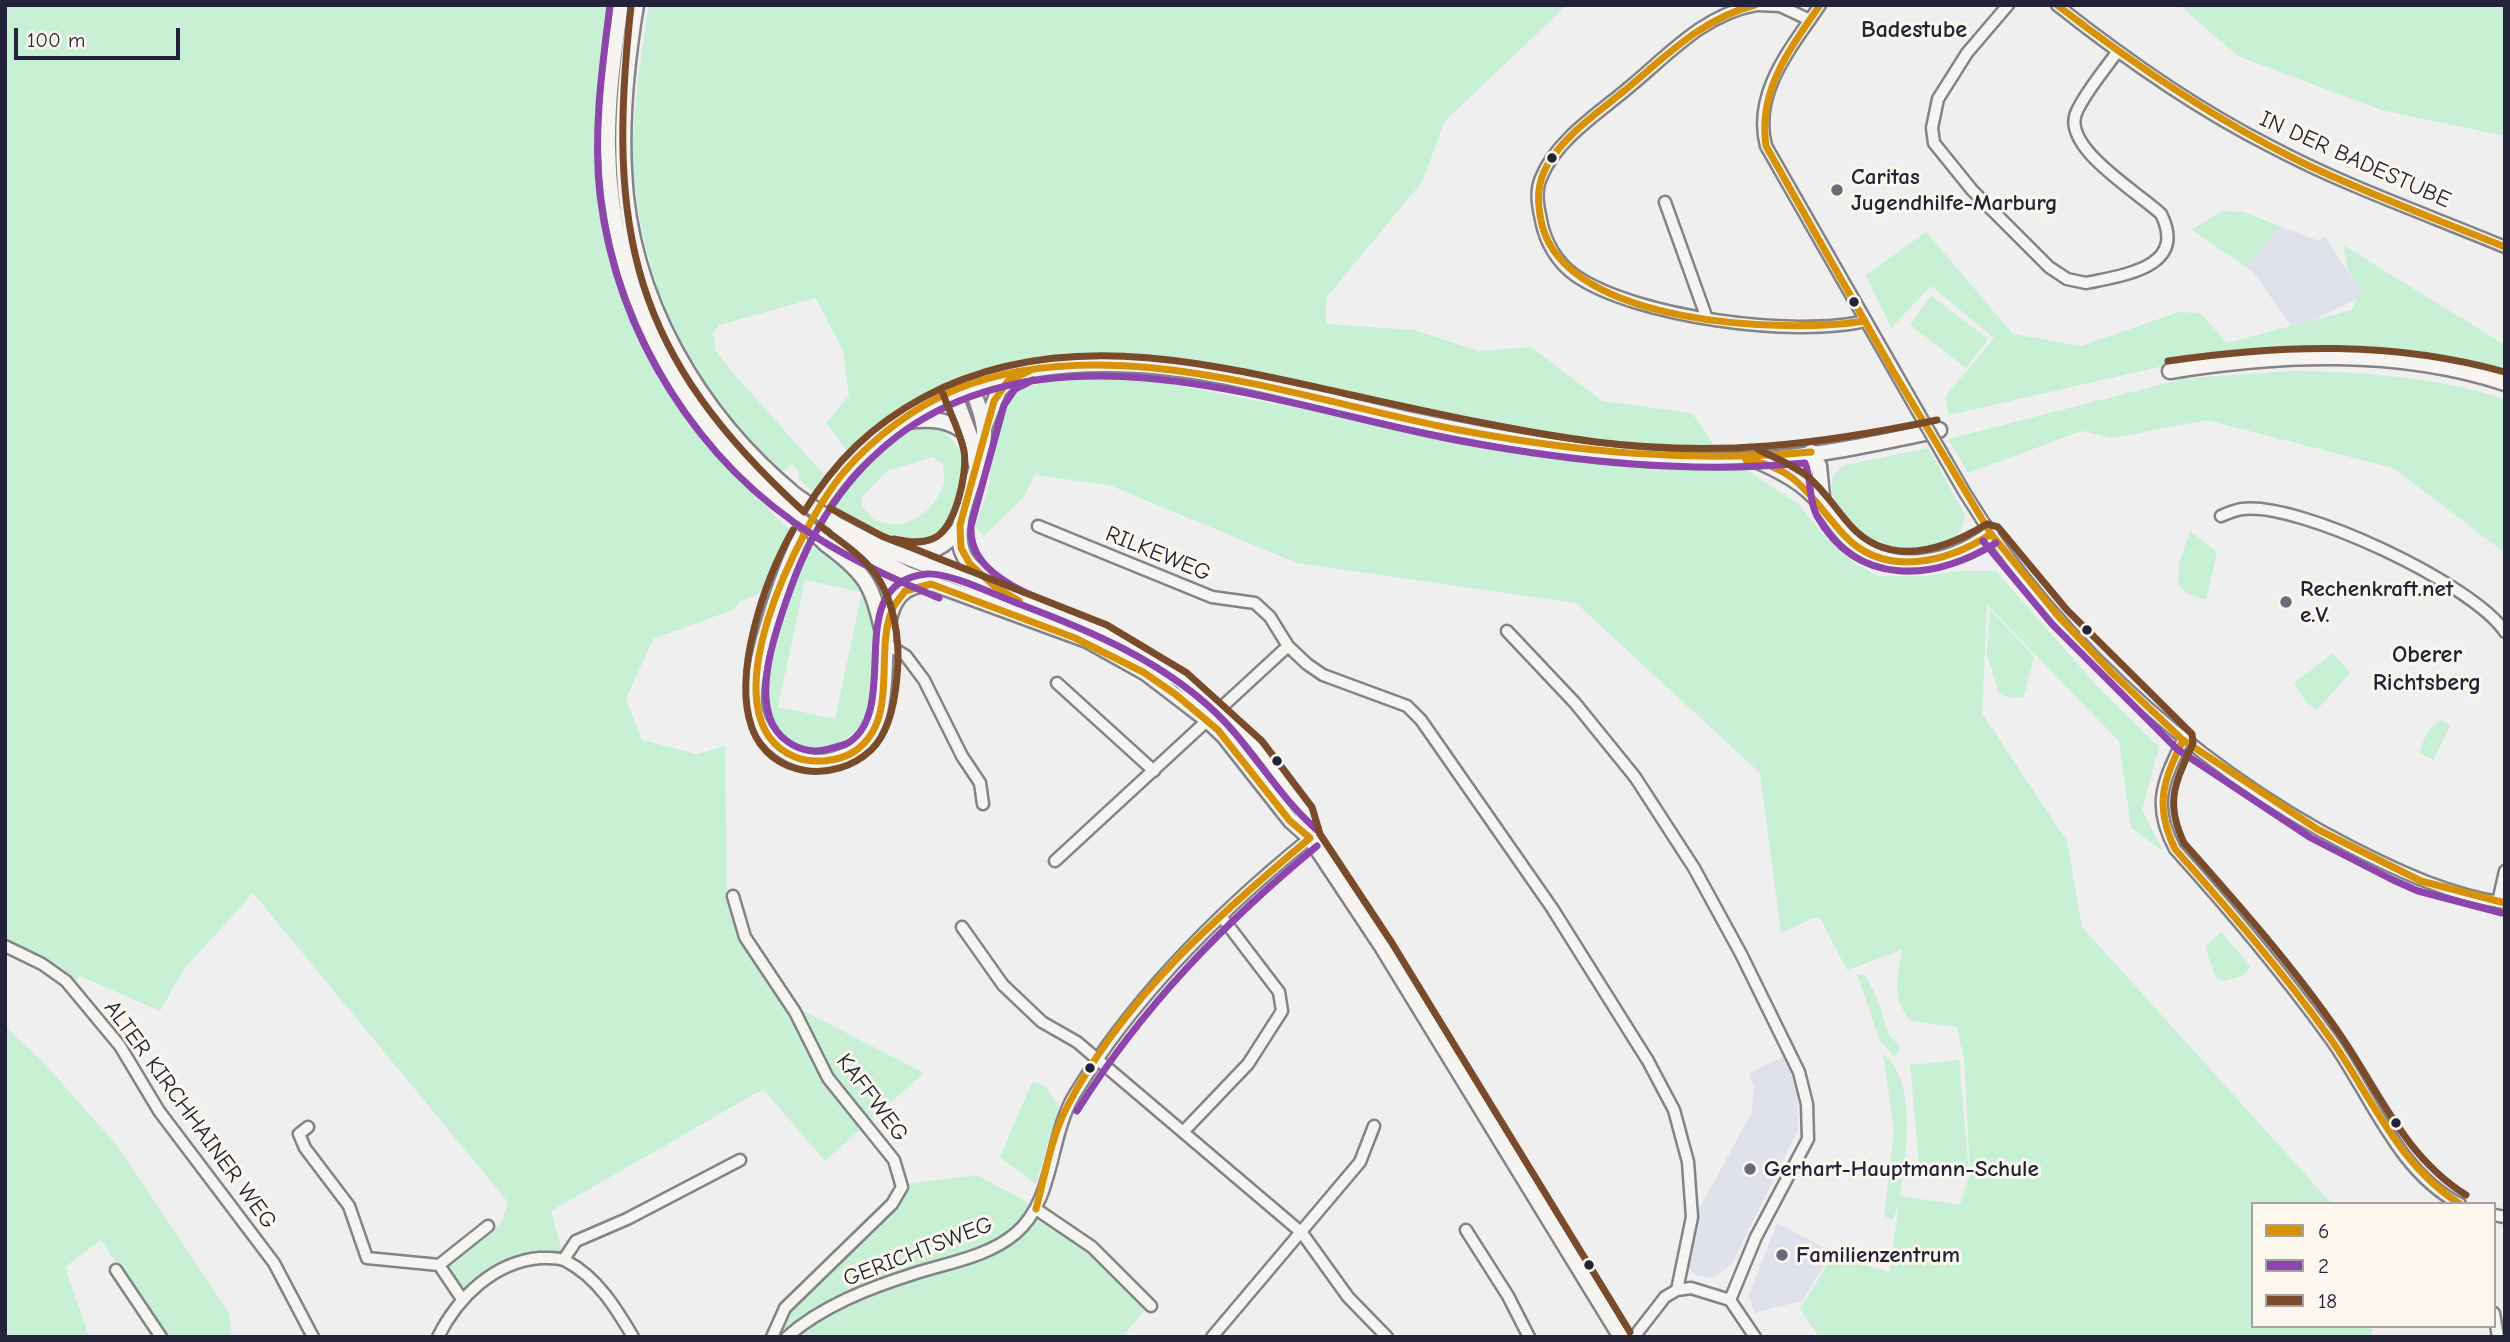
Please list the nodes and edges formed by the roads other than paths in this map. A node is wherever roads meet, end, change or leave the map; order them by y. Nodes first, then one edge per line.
1 (621, 5) edge
2 (636, 5) edge
3 (1757, 5) edge
4 (1820, 5) edge
5 (2008, 5) edge
6 (2057, 5) edge
7 (1810, 20) junction
8 (2117, 52) junction
9 (1665, 202) dead end
10 (2505, 247) edge
11 (1706, 316) junction
12 (1865, 321) junction
13 (2170, 371) dead end
14 (1018, 372) junction
15 (2505, 383) edge
16 (970, 384) junction
17 (953, 391) junction
18 (902, 422) junction
19 (984, 428) junction
20 (1939, 430) dead end
21 (970, 436) junction
22 (1811, 453) junction
23 (1755, 460) junction
24 (976, 469) junction
25 (1807, 489) junction
26 (788, 499) junction
27 (1823, 506) junction
28 (2221, 516) dead end
29 (961, 524) junction
30 (1038, 526) dead end
31 (1991, 534) junction
32 (831, 535) junction
33 (878, 546) junction
34 (931, 584) junction
35 (1015, 600) junction
36 (1507, 631) dead end
37 (2505, 632) edge
38 (886, 644) junction
39 (1288, 646) junction
40 (1057, 683) dead end
41 (1211, 714) junction
42 (2183, 740) junction
43 (1154, 771) junction
44 (983, 804) dead end
45 (1310, 838) junction
46 (1055, 861) dead end
47 (2505, 871) edge
48 (733, 896) dead end
49 (2501, 902) edge
50 (1221, 916) junction
51 (962, 927) dead end
52 (5, 946) edge
53 (1097, 1060) junction
54 (1374, 1126) dead end
55 (308, 1127) dead end
56 (1183, 1132) junction
57 (740, 1160) dead end
58 (2457, 1202) edge
59 (1036, 1209) junction
60 (488, 1226) dead end
61 (1466, 1230) dead end
62 (1302, 1233) junction
63 (564, 1259) junction
64 (439, 1265) junction
65 (116, 1270) dead end
66 (1677, 1290) junction
67 (462, 1299) junction
68 (1730, 1300) junction
69 (1151, 1306) dead end
70 (161, 1337) edge
71 (313, 1337) edge
72 (438, 1337) edge
73 (633, 1337) edge
74 (772, 1337) edge
75 (787, 1337) edge
76 (1212, 1337) edge
77 (1387, 1337) edge
78 (1529, 1337) edge
79 (1621, 1337) edge
80 (1634, 1337) edge
81 (1755, 1337) edge

1 - 26 main road
2 - 26 main road
3 - 7 street
3 - 11 street
4 - 7 street
5 - 8 street
6 - 8 street, IN DER BADESTUBE
7 - 12 street
8 - 10 street, IN DER BADESTUBE
9 - 11 street
11 - 12 street
12 - 31 street, bridge
13 - 15 main road
14 - 16 main road
14 - 19 main road
14 - 23 main road
16 - 17 main road
16 - 19 main road
17 - 18 main road
17 - 21 main road
18 - 21 main road
18 - 38 main road
19 - 24 main road
20 - 22 main road
21 - 24 main road
22 - 23 main road
22 - 25 main road
22 - 27 main road
23 - 25 main road
24 - 29 main road
25 - 27 main road
26 - 32 main road, bridge
27 - 31 main road
28 - 37 street
29 - 33 main road
29 - 35 main road
30 - 39 street, RILKEWEG
31 - 42 street
32 - 33 main road
32 - 34 main road
32 - 38 main road
33 - 35 main road
34 - 38 main road
34 - 41 main road
35 - 41 main road
36 - 68 street
38 - 44 street
39 - 41 street
39 - 66 street, RILKEWEG
40 - 43 street
41 - 43 street
41 - 45 main road
42 - 49 street
42 - 58 street
43 - 46 street
45 - 50 street
45 - 79 main road
47 - 49 street
48 - 74 street, KAFFWEG
50 - 53 street
50 - 56 street
51 - 53 street
52 - 71 street, ALTER KIRCHHAINER WEG
53 - 56 street
53 - 59 street
54 - 62 street
55 - 64 street
56 - 62 street
57 - 63 street
59 - 69 street
59 - 75 street, GERICHTSWEG
60 - 64 street
61 - 78 street
62 - 76 street
62 - 77 street
63 - 67 street
63 - 73 street
64 - 67 street
65 - 70 street
66 - 68 street
66 - 80 street
67 - 72 street
68 - 81 street

